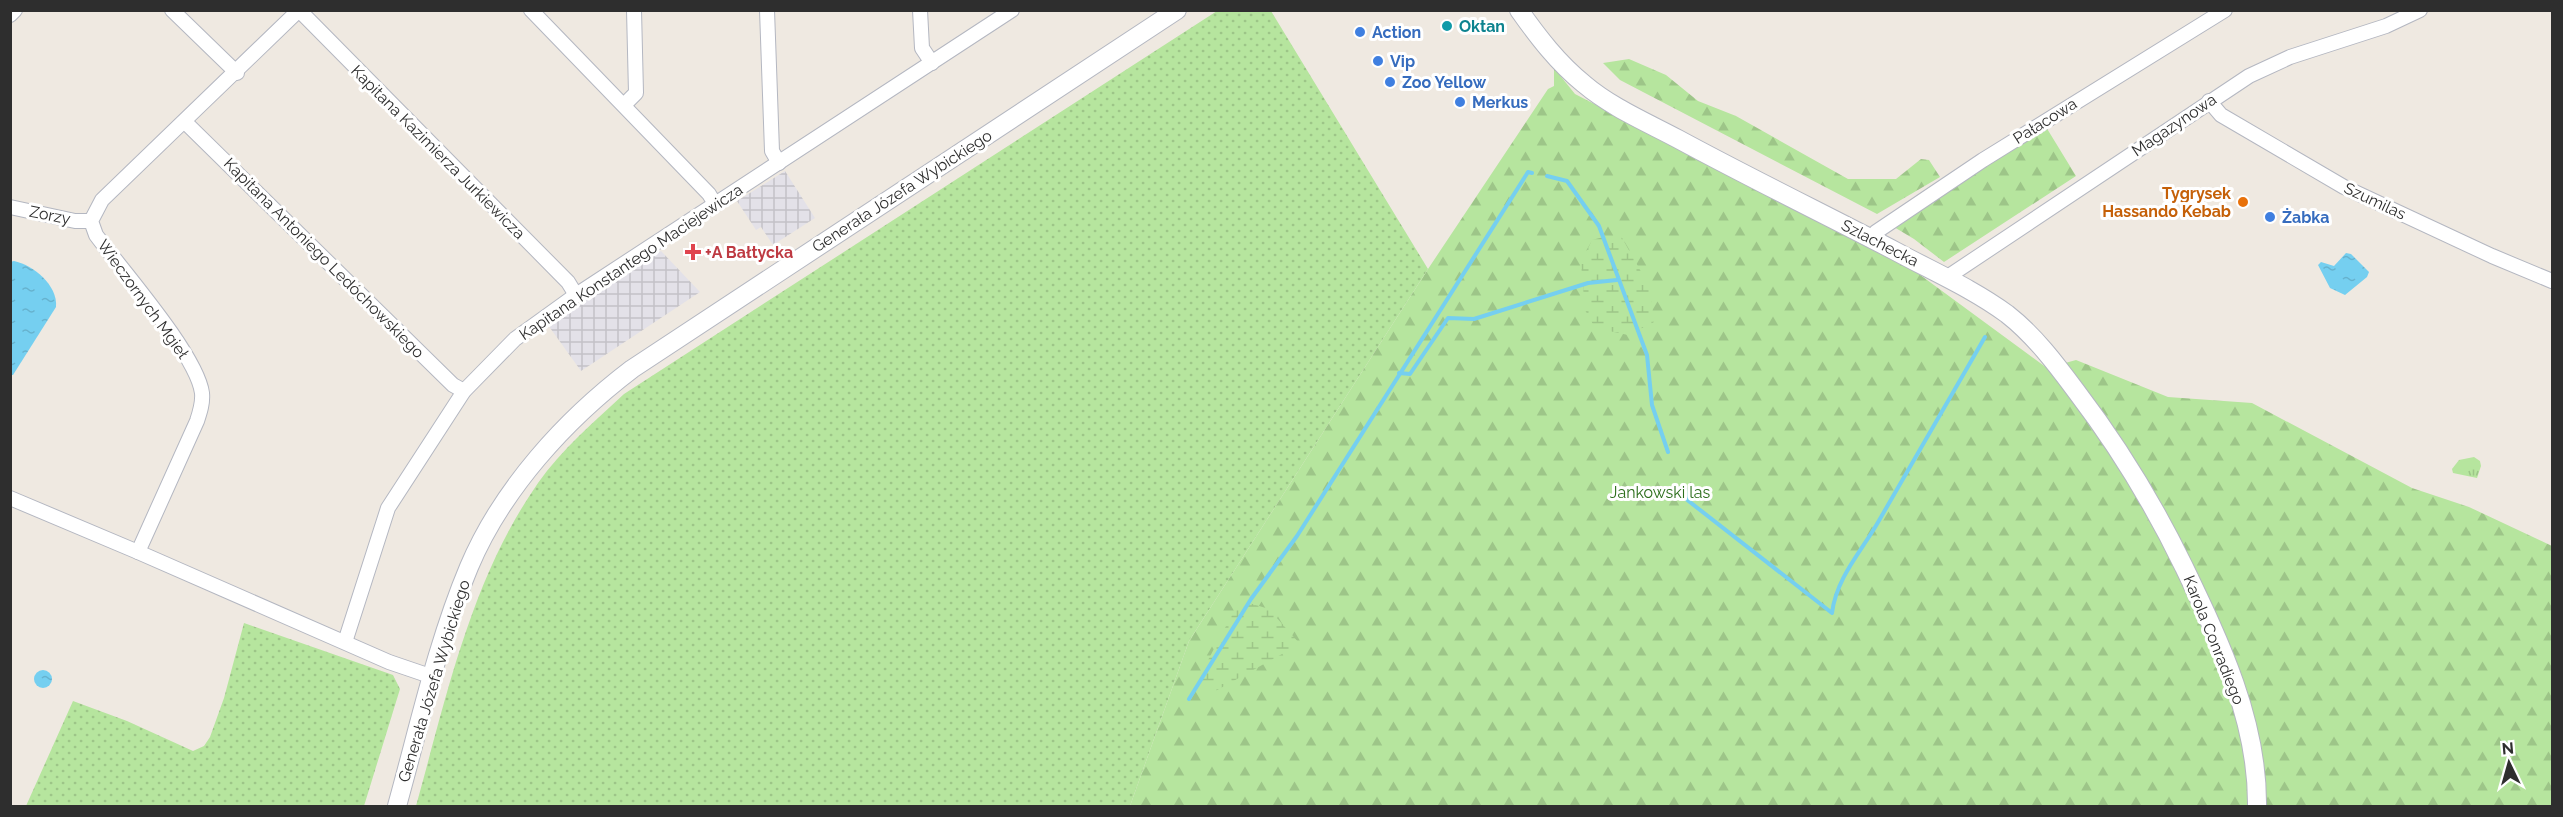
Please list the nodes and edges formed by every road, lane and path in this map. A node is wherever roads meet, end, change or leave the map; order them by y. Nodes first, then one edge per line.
1 (15, 10) edge
2 (172, 10) edge
3 (299, 10) edge
4 (531, 10) edge
5 (634, 10) edge
6 (767, 10) edge
7 (921, 10) edge
8 (1012, 10) edge
9 (1177, 10) edge
10 (1519, 10) edge
11 (2224, 10) edge
12 (2420, 10) edge
13 (10, 15) edge
14 (932, 63) junction
15 (237, 73) junction
16 (2209, 101) junction
17 (624, 105) junction
18 (185, 122) junction
19 (779, 163) junction
20 (715, 204) junction
21 (10, 207) edge
22 (91, 221) junction
23 (1871, 238) junction
24 (1946, 278) junction
25 (2553, 281) edge
26 (576, 295) junction
27 (464, 391) junction
28 (10, 498) edge
29 (2175, 547) joint
30 (138, 552) junction
31 (345, 642) junction
32 (433, 677) junction
33 (397, 807) edge
34 (2257, 807) edge

1 - 13 street
2 - 15 street
3 - 15 street, Wieczornych Mgieł
3 - 26 street, Kapitana Kazimierza Jurkiewicza
4 - 17 street
5 - 17 street
6 - 19 street
7 - 14 street
8 - 14 street, Kapitana Konstantego Maciejewicza
9 - 32 main road, Generała Józefa Wybickiego
10 - 23 main road, Szlachecka
11 - 23 street, Pałacowa
12 - 16 street, Magazynowa
14 - 19 street, Kapitana Konstantego Maciejewicza
15 - 18 street, Wieczornych Mgieł
16 - 24 street, Magazynowa
16 - 25 street, Szumilas
17 - 20 street
18 - 22 street, Wieczornych Mgieł
18 - 27 street, Kapitana Antoniego Ledóchowskiego
19 - 20 street, Kapitana Konstantego Maciejewicza
20 - 26 street, Kapitana Konstantego Maciejewicza
21 - 22 street, Zorzy
22 - 30 street, Wieczornych Mgieł
23 - 24 main road, Szlachecka
24 - 29 main road, Szlachecka
26 - 27 street, Kapitana Konstantego Maciejewicza
27 - 31 street, Kapitana Konstantego Maciejewicza
28 - 30 street
29 - 34 main road, Karola Conradiego
30 - 31 street
31 - 32 street
32 - 33 main road, Generała Józefa Wybickiego

